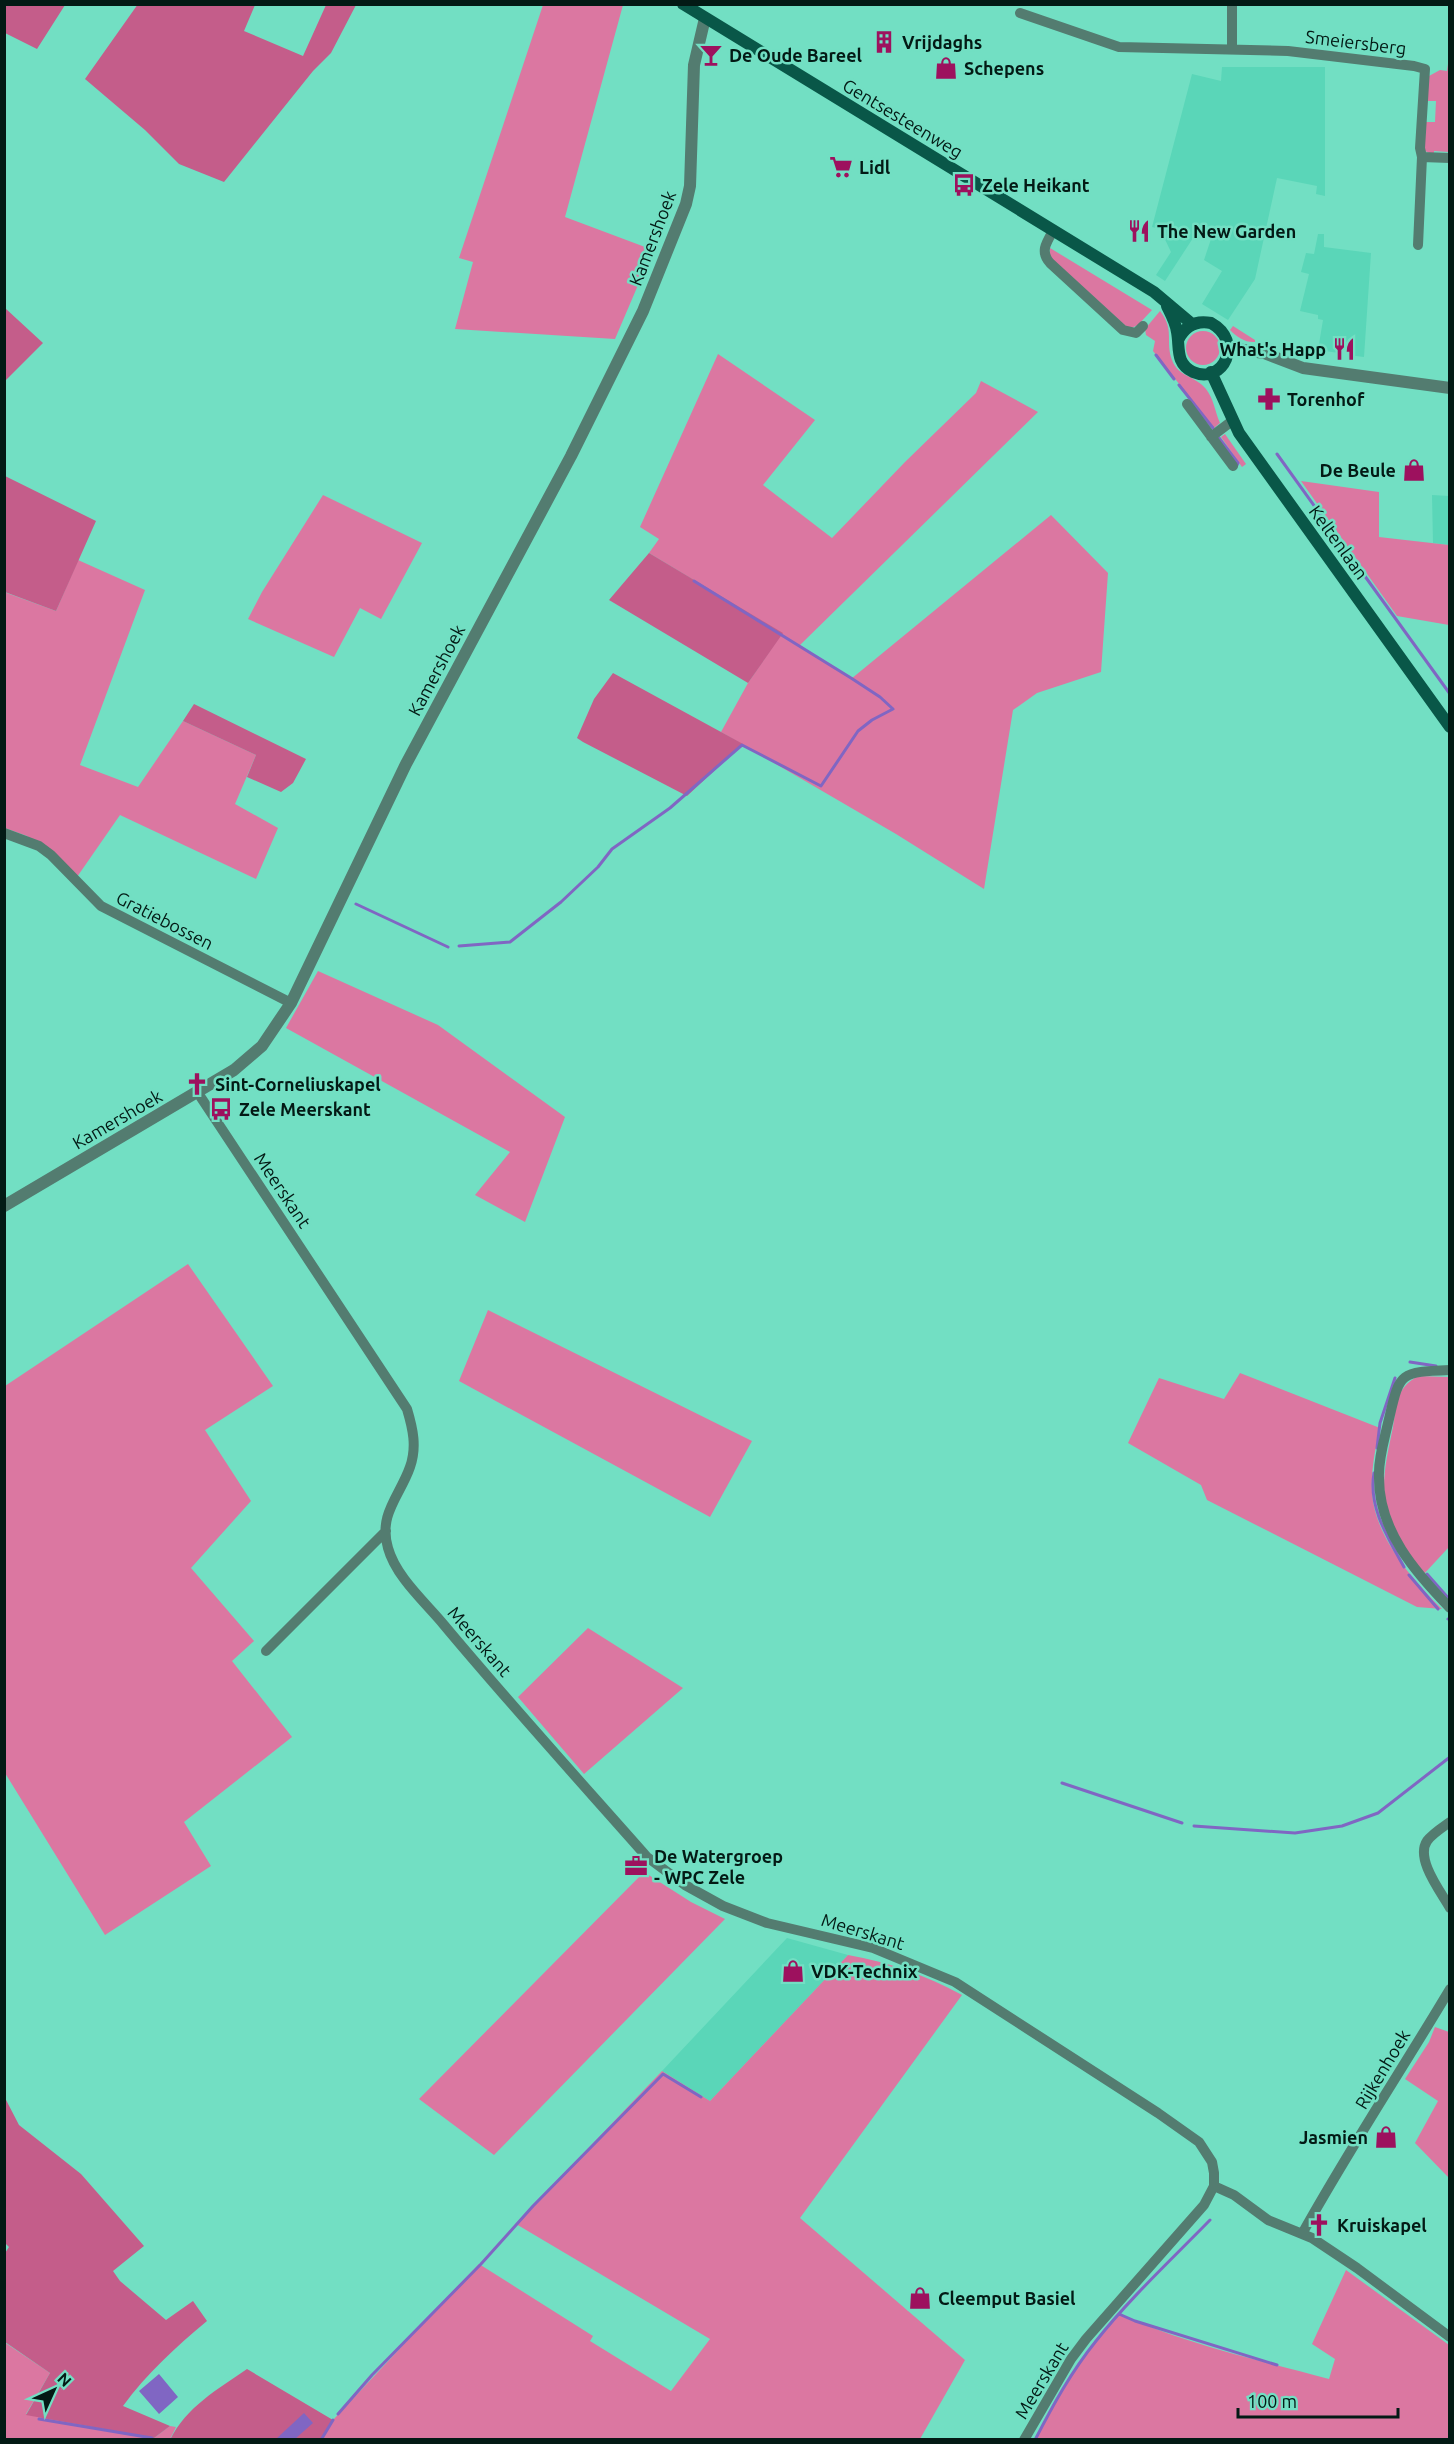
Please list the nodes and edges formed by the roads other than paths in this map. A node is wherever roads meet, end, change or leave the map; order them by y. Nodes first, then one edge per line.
1 (1232, 4) edge
2 (685, 5) edge
3 (1020, 13) dead end
4 (705, 18) junction
5 (1232, 49) junction
6 (1422, 157) junction
7 (1449, 159) edge
8 (1053, 231) junction
9 (1418, 244) dead end
10 (1165, 302) junction
11 (1192, 324) junction
12 (1143, 326) dead end
13 (1178, 340) junction
14 (1230, 348) junction
15 (1211, 372) junction
16 (1449, 388) edge
17 (1187, 404) dead end
18 (1232, 421) junction
19 (1211, 437) junction
20 (1233, 466) dead end
21 (1449, 726) edge
22 (4, 833) edge
23 (291, 1003) junction
24 (198, 1093) junction
25 (4, 1206) edge
26 (1449, 1370) edge
27 (386, 1531) junction
28 (1449, 1608) edge
29 (266, 1651) dead end
30 (1449, 1822) edge
31 (1449, 1908) edge
32 (1449, 1989) edge
33 (1214, 2186) junction
34 (1302, 2234) junction
35 (1449, 2337) edge
36 (1024, 2439) edge

1 - 5 street
2 - 4 main road, Gentsesteenweg
3 - 5 street, Smeiersberg
4 - 8 main road, Gentsesteenweg
4 - 23 street, Kamershoek
5 - 6 street, Smeiersberg
6 - 7 street
6 - 9 street, Smeiersberg
8 - 10 main road, Gentsesteenweg
8 - 12 street
10 - 11 main road, Gentsesteenweg
10 - 13 main road
11 - 13 main road
11 - 14 main road
13 - 15 main road
14 - 15 main road
14 - 16 street
15 - 18 main road, Keltenlaan
17 - 19 street
18 - 19 street
18 - 21 main road, Keltenlaan
19 - 20 street
22 - 23 street, Gratiebossen
23 - 24 street, Kamershoek
24 - 25 street, Kamershoek
24 - 27 street, Meerskant
26 - 28 street
27 - 29 street
27 - 33 street, Meerskant
30 - 31 street
32 - 34 street, Rijkenhoek
33 - 34 street
33 - 36 street, Meerskant
34 - 35 street

